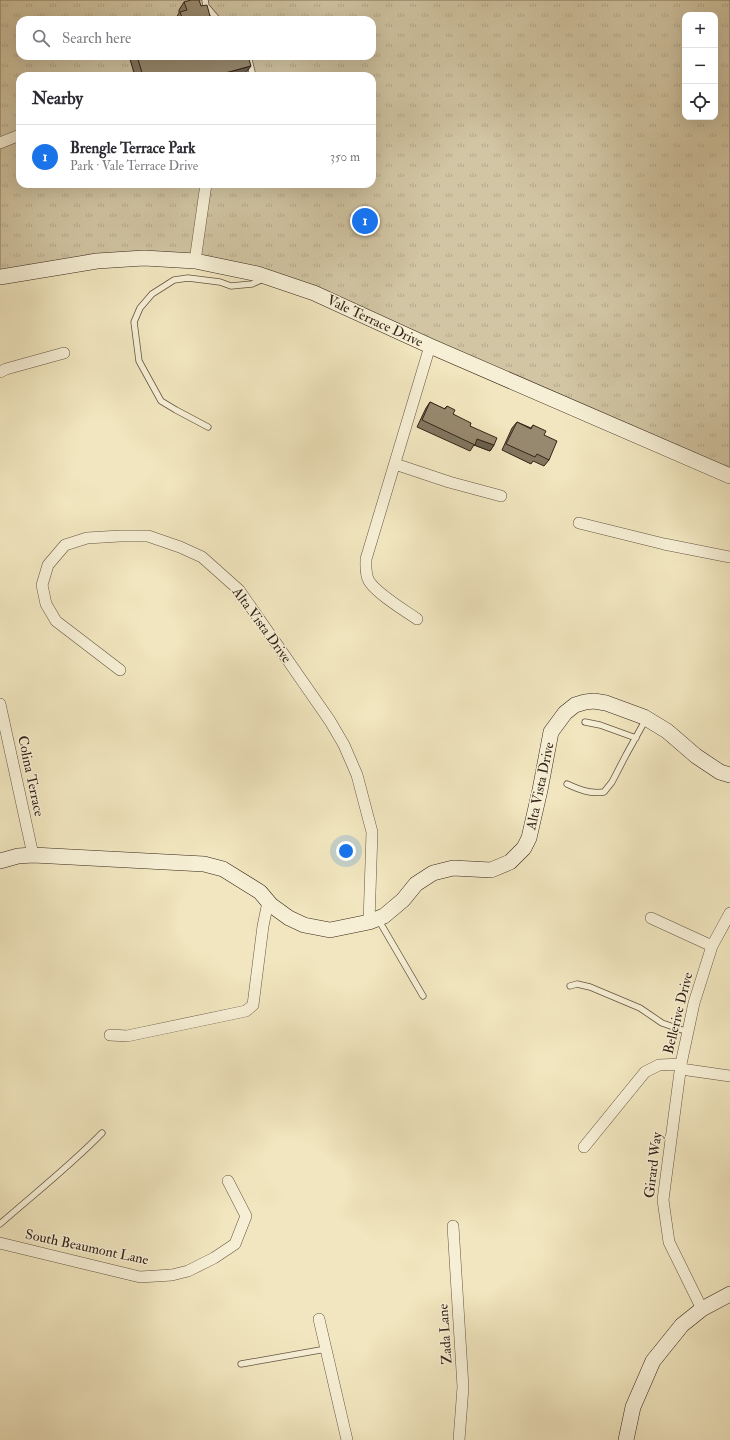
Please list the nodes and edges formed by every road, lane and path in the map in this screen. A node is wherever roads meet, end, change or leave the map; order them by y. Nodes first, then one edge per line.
1 (205, 0) edge
2 (215, 16) edge
3 (249, 60) edge
4 (252, 72) edge
5 (16, 137) edge
6 (0, 143) edge
7 (205, 188) edge
8 (195, 261) junction
9 (0, 277) edge
10 (267, 277) junction
11 (430, 346) junction
12 (64, 353) dead end
13 (0, 372) edge
14 (208, 427) dead end
15 (395, 464) junction
16 (730, 476) edge
17 (501, 496) dead end
18 (579, 523) dead end
19 (730, 557) edge
20 (416, 619) dead end
21 (120, 670) dead end
22 (0, 704) edge
23 (647, 718) junction
24 (585, 722) dead end
25 (636, 738) junction
26 (730, 775) edge
27 (567, 784) dead end
28 (33, 855) junction
29 (0, 861) edge
30 (268, 902) junction
31 (730, 913) edge
32 (651, 918) dead end
33 (373, 920) junction
34 (712, 946) junction
35 (570, 986) dead end
36 (423, 996) dead end
37 (688, 1032) junction
38 (110, 1035) dead end
39 (681, 1066) junction
40 (730, 1076) edge
41 (102, 1133) dead end
42 (584, 1147) dead end
43 (228, 1181) dead end
44 (0, 1224) edge
45 (453, 1226) dead end
46 (0, 1243) edge
47 (730, 1294) edge
48 (702, 1309) junction
49 (319, 1319) dead end
50 (326, 1349) junction
51 (241, 1364) dead end
52 (347, 1440) edge
53 (459, 1440) edge
54 (626, 1440) edge

1 - 2 lane
3 - 4 lane
5 - 6 street
7 - 8 street
8 - 9 street, Vale Terrace Drive
8 - 10 street, Vale Terrace Drive
10 - 11 street, Vale Terrace Drive
10 - 14 lane
11 - 15 street
11 - 16 street, Vale Terrace Drive
12 - 13 street
15 - 17 street
15 - 20 street
18 - 19 street
21 - 33 street, Alta Vista Drive
22 - 28 street, Colina Terrace
23 - 25 lane
23 - 26 street, Alta Vista Drive
23 - 33 street, Alta Vista Drive
24 - 25 lane
25 - 27 lane
28 - 29 street, Alta Vista Drive
28 - 30 street, Alta Vista Drive
30 - 33 street, Alta Vista Drive
30 - 38 street
31 - 34 street, Bellerive Drive
32 - 34 street
33 - 36 lane
34 - 37 street, Bellerive Drive
35 - 37 lane
37 - 39 street, Bellerive Drive
39 - 40 street
39 - 42 street, Bellerive Drive
39 - 48 street, Girard Way
41 - 44 lane
43 - 46 street, South Beaumont Lane
45 - 53 street, Zada Lane
47 - 48 street
48 - 54 street
49 - 50 street
50 - 51 lane
50 - 52 street

